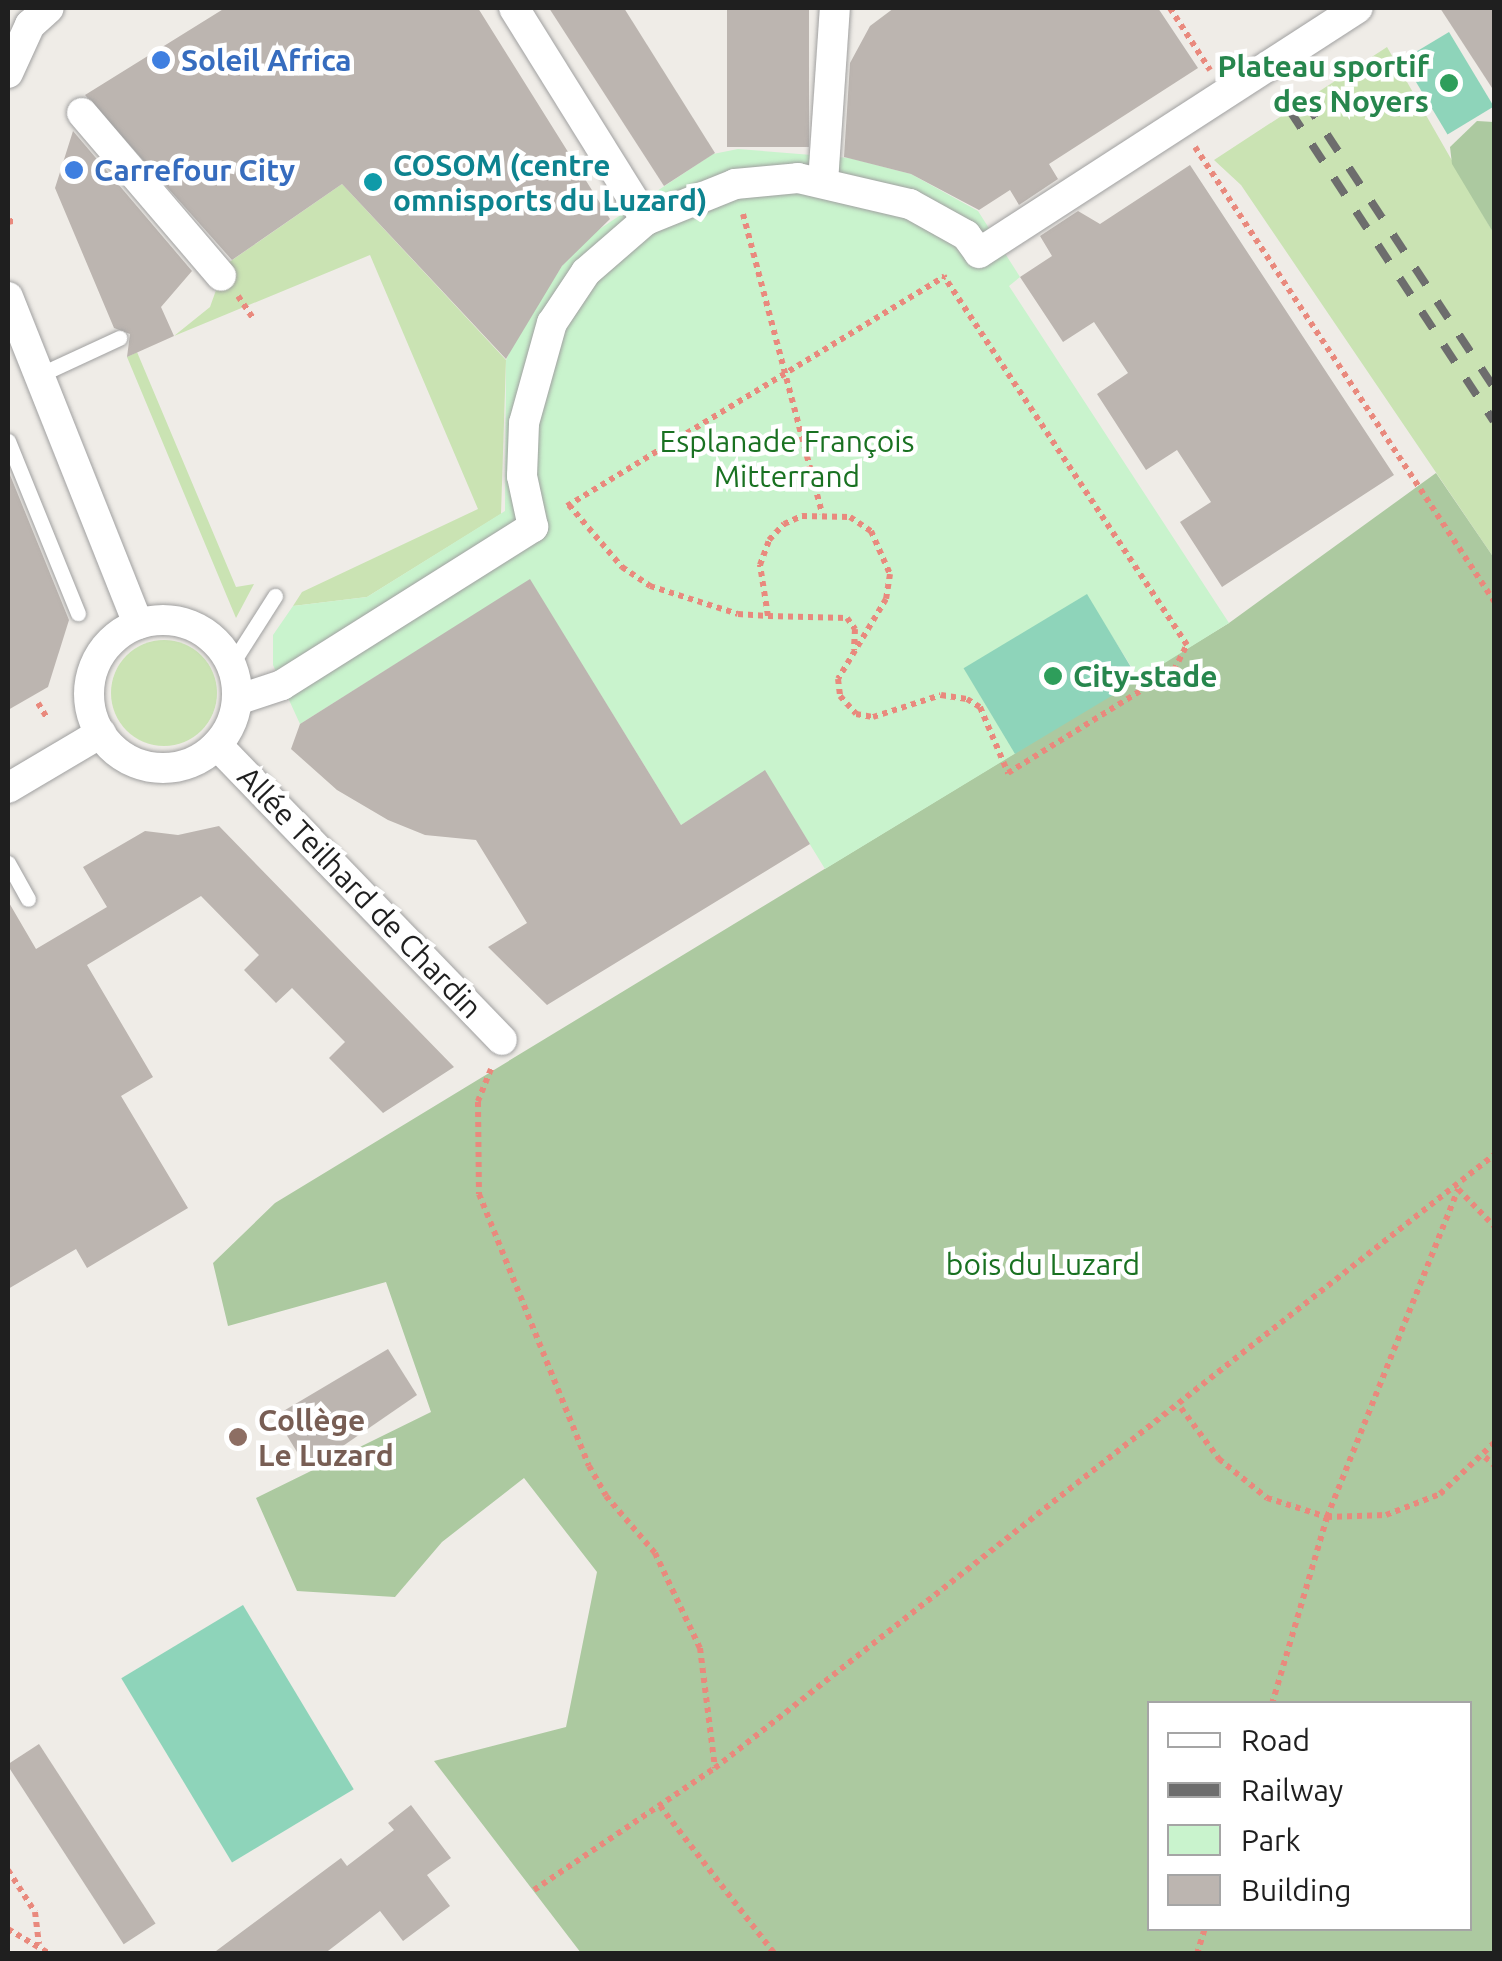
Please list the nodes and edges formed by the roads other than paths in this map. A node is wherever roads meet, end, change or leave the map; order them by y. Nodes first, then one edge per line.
1 (514, 8) edge
2 (835, 8) edge
3 (1358, 8) edge
4 (29, 15) edge
5 (8, 73) edge
6 (82, 113) dead end
7 (823, 182) junction
8 (646, 220) junction
9 (222, 276) dead end
10 (8, 297) edge
11 (119, 338) dead end
12 (21, 382) edge
13 (8, 442) edge
14 (275, 596) dead end
15 (78, 613) dead end
16 (138, 624) junction
17 (231, 666) junction
18 (238, 700) junction
19 (101, 734) junction
20 (218, 745) junction
21 (8, 788) edge
22 (8, 864) edge
23 (28, 899) dead end
24 (502, 1040) road end

1 - 8 street
2 - 7 street
3 - 7 street
4 - 5 street
6 - 9 street
7 - 8 street
8 - 18 street
10 - 12 street
11 - 12 lane
12 - 16 street
13 - 15 lane
14 - 17 lane
16 - 17 street
16 - 19 street
17 - 18 street
18 - 20 street
19 - 20 street
19 - 21 street
20 - 24 street, Allée Teilhard de Chardin
22 - 23 lane

